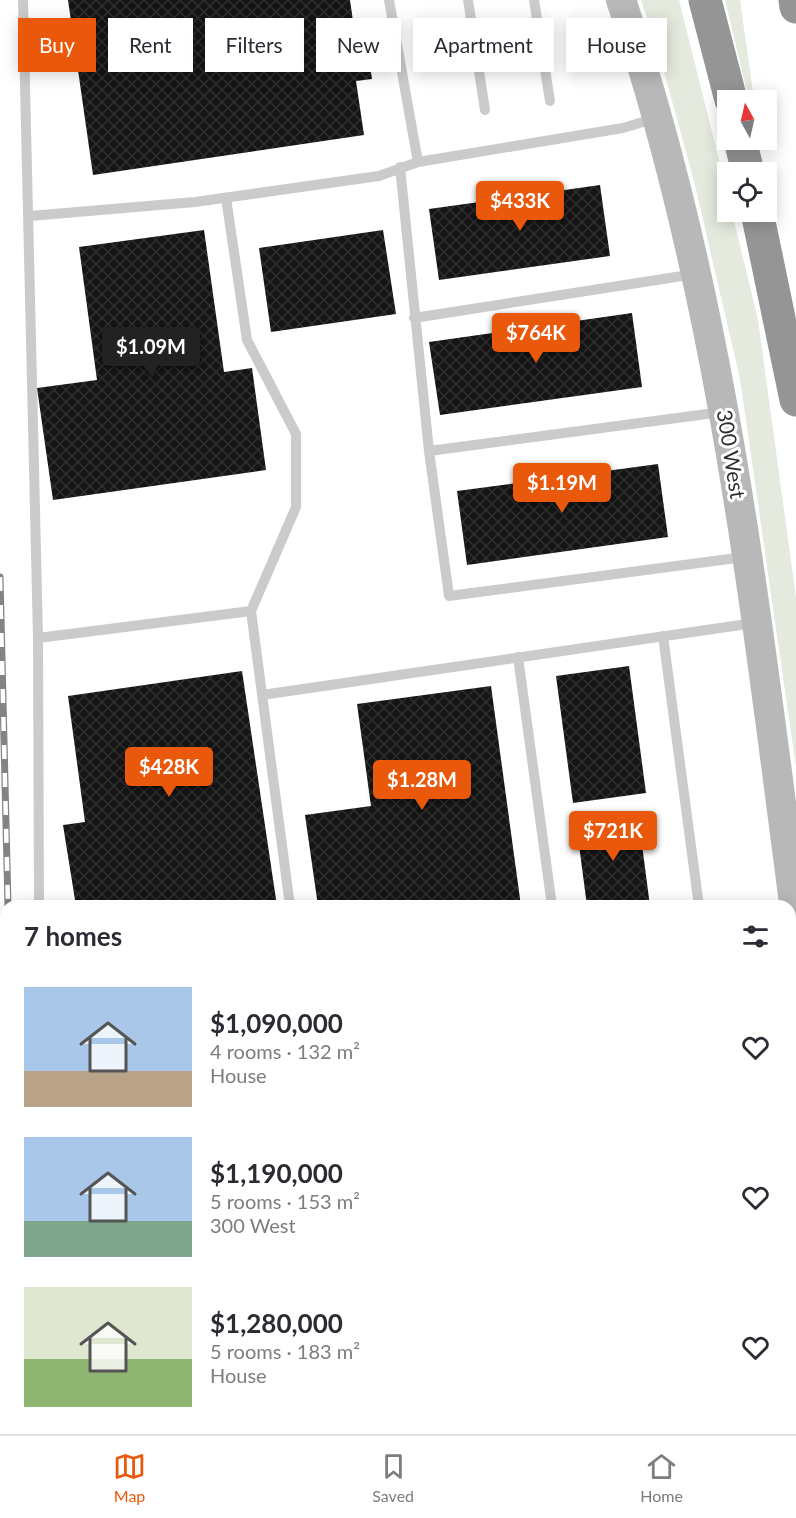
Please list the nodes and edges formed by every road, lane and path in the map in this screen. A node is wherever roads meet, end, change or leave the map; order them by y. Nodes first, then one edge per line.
1 (23, 0) edge
2 (389, 0) edge
3 (468, 0) edge
4 (534, 0) edge
5 (621, 0) edge
6 (705, 0) edge
7 (795, 0) edge
8 (796, 7) edge
9 (728, 90) edge
10 (550, 101) dead end
11 (485, 110) dead end
12 (657, 118) junction
13 (418, 162) junction
14 (400, 168) junction
15 (226, 198) junction
16 (30, 216) junction
17 (759, 222) edge
18 (697, 274) junction
19 (414, 318) junction
20 (796, 400) edge
21 (726, 412) junction
22 (429, 450) junction
23 (748, 557) junction
24 (251, 611) junction
25 (757, 622) junction
26 (663, 636) junction
27 (38, 638) junction
28 (518, 657) junction
29 (262, 695) junction
30 (39, 900) edge
31 (289, 900) edge
32 (551, 900) edge
33 (698, 900) edge
34 (794, 900) edge

1 - 16 lane
2 - 13 lane
3 - 11 lane
4 - 10 lane
5 - 12 street, 300 West
6 - 9 highway
7 - 8 highway
12 - 13 lane
12 - 18 street, 300 West
13 - 14 lane
14 - 15 lane
14 - 19 lane
15 - 16 lane
15 - 24 lane
16 - 27 lane
17 - 20 highway
18 - 19 lane
18 - 21 street, 300 West
19 - 22 lane
21 - 22 lane
21 - 23 street, 300 West
22 - 23 lane
23 - 25 street, 300 West
24 - 27 lane
24 - 29 lane
25 - 26 lane
25 - 34 street, 300 West
26 - 28 lane
26 - 33 lane
27 - 30 lane
28 - 29 lane
28 - 32 lane
29 - 31 lane

